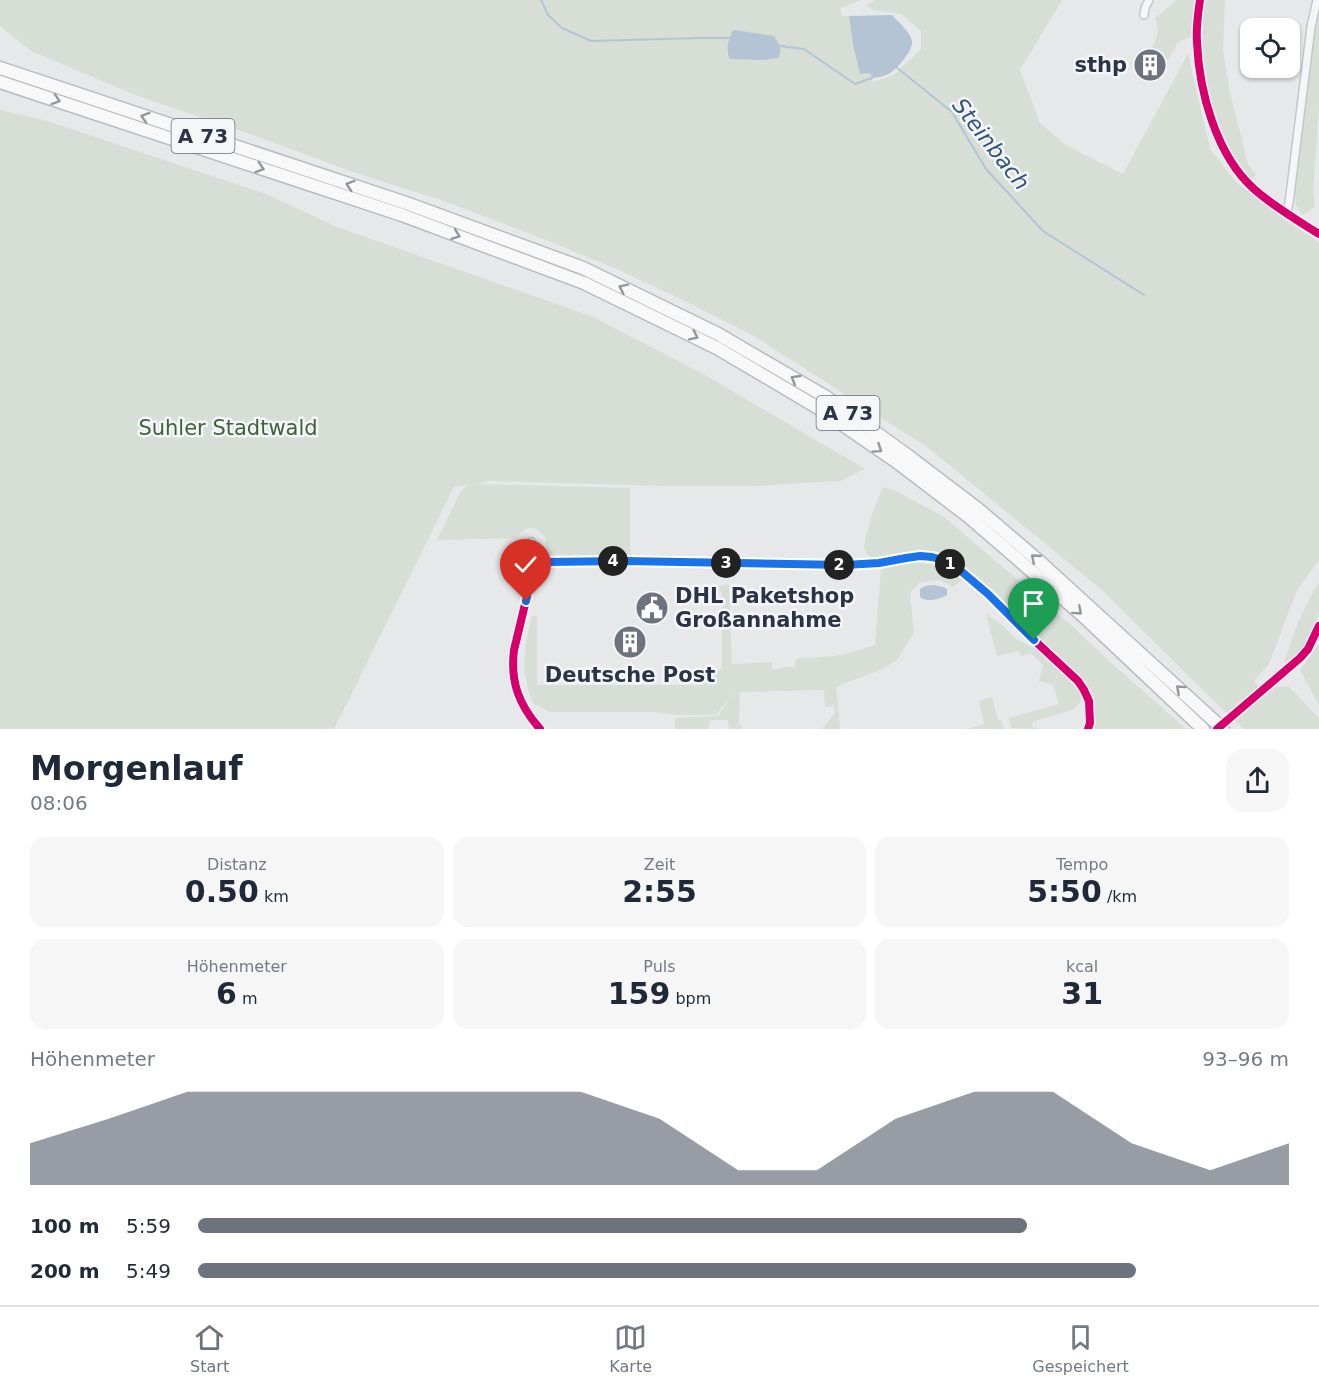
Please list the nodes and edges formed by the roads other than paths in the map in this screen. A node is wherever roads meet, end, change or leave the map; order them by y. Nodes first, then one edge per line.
1 (1149, 0) edge
2 (1200, 0) edge
3 (1317, 0) edge
4 (1144, 15) dead end
5 (0, 68) edge
6 (0, 81) edge
7 (404, 209) junction
8 (1286, 214) junction
9 (1319, 234) edge
10 (531, 542) dead end
11 (541, 564) junction
12 (1319, 626) edge
13 (540, 729) edge
14 (1088, 729) edge
15 (1203, 729) edge
16 (1217, 729) edge
17 (1223, 729) edge

1 - 4 street
2 - 8 street
3 - 8 street
7 -> 5 highway, A 73
6 -> 7 highway, A 73
7 -> 15 highway, A 73
17 -> 7 highway, A 73
8 - 9 street
10 - 11 street
11 - 13 street
11 - 14 street
12 - 16 street, bridge

